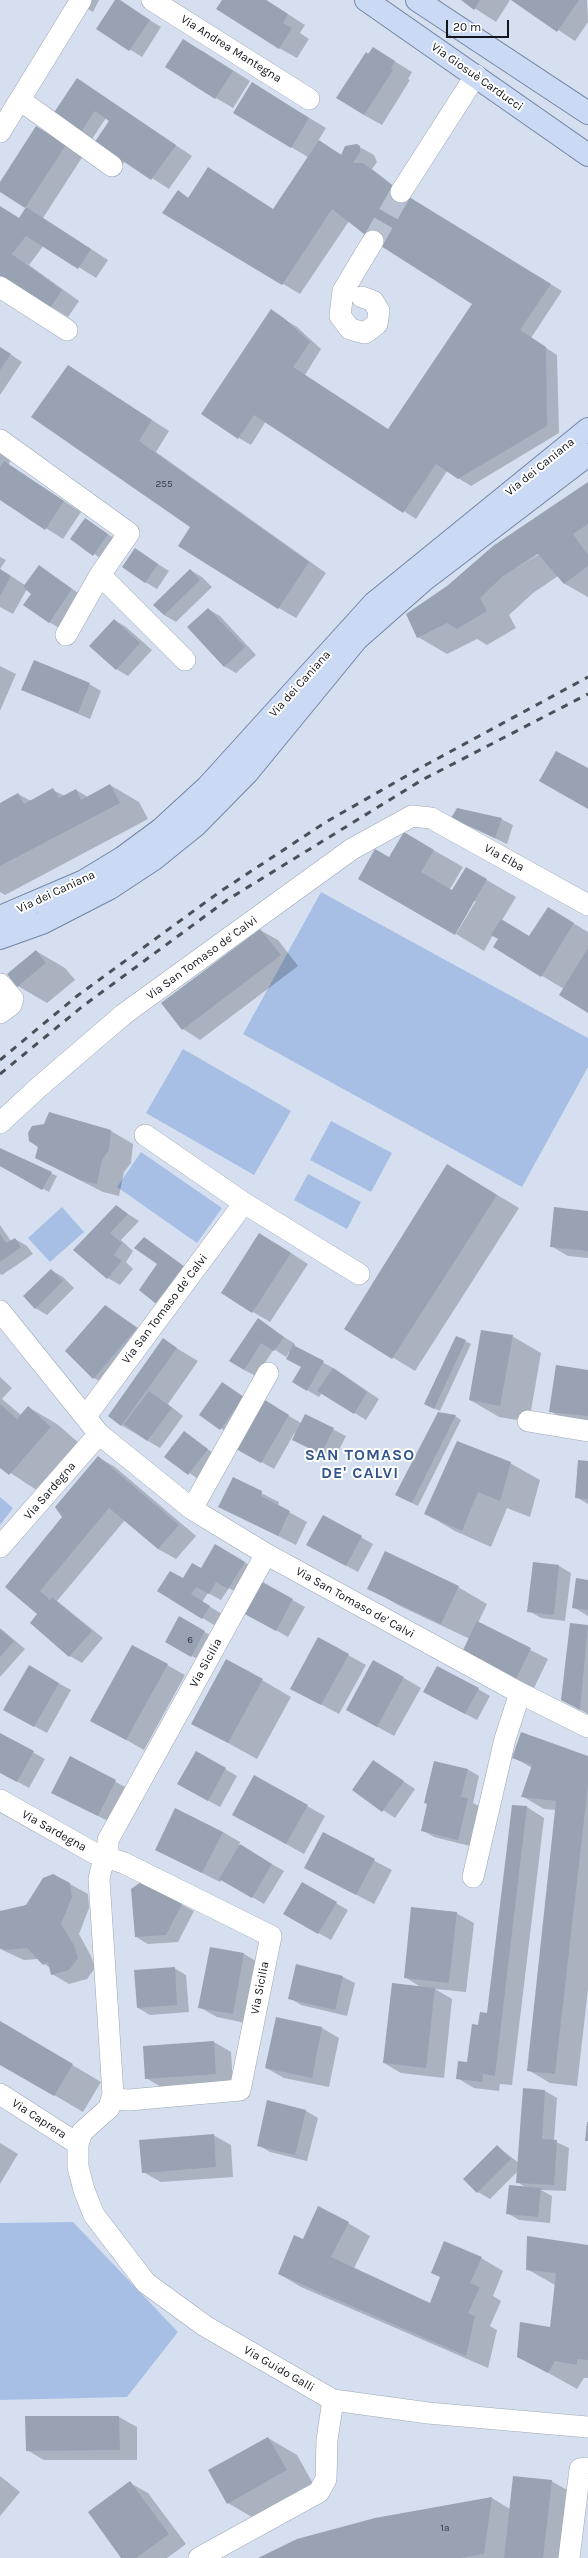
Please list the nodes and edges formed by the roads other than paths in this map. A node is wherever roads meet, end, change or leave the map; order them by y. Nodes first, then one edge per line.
1 (81, 0) edge
2 (152, 0) edge
3 (366, 0) edge
4 (417, 0) edge
5 (476, 75) junction
6 (309, 99) dead end
7 (20, 100) junction
8 (588, 113) edge
9 (0, 132) edge
10 (588, 155) edge
11 (112, 166) dead end
12 (401, 192) tunnel mouth
13 (373, 241) tunnel mouth
14 (0, 287) edge
15 (362, 297) dead end
16 (67, 330) dead end
17 (588, 428) edge
18 (0, 440) edge
19 (588, 455) edge
20 (100, 575) junction
21 (66, 635) dead end
22 (185, 660) dead end
23 (419, 815) joint
24 (588, 905) edge
25 (0, 917) edge
26 (0, 938) edge
27 (0, 984) edge
28 (0, 1013) edge
29 (0, 1123) edge
30 (145, 1135) dead end
31 (244, 1203) junction
32 (359, 1274) dead end
33 (0, 1311) edge
34 (268, 1373) dead end
35 (86, 1416) junction
36 (528, 1421) dead end
37 (588, 1431) edge
38 (99, 1434) junction
39 (192, 1509) junction
40 (0, 1547) edge
41 (266, 1554) junction
42 (520, 1693) junction
43 (588, 1727) edge
44 (0, 1800) edge
45 (108, 1859) junction
46 (473, 1877) dead end
47 (0, 2094) edge
48 (112, 2099) junction
49 (78, 2144) junction
50 (333, 2400) junction
51 (588, 2427) edge
52 (588, 2468) edge
53 (199, 2558) edge
54 (569, 2558) edge

1 - 7 street
2 - 6 street, Via Andrea Mantegna
3 - 5 main road, Via Giosuè Carducci
4 - 8 main road
5 - 10 main road, Via Giosuè Carducci
5 - 12 street
7 - 9 street
7 - 11 street
13 - 15 street
14 - 16 street
17 - 25 main road, Via dei Caniana
18 - 20 street
19 - 26 main road, Via dei Caniana
20 - 21 street
20 - 22 street
23 - 24 street, Via Elba
23 - 29 street, Via San Tomaso de' Calvi
27 - 28 street
30 - 31 street
31 - 32 street
31 - 35 street, Via San Tomaso de' Calvi
33 - 35 street, Via San Tomaso de' Calvi
34 - 39 street
35 - 38 street, Via San Tomaso de' Calvi
36 - 37 street
38 - 39 street, Via San Tomaso de' Calvi
38 - 40 street, Via Sardegna
39 - 41 street, Via San Tomaso de' Calvi
41 - 42 street, Via San Tomaso de' Calvi
41 - 45 street, Via Sicilia
42 - 43 street, Via San Tomaso de' Calvi
42 - 46 street
44 - 45 street, Via Sardegna
45 - 48 street, Via Sicilia
45 - 48 street, Via Sicilia
47 - 49 street, Via Caprera
48 - 49 street
49 - 50 street, Via Guido Galli
50 - 51 street, Via Guido Galli
50 - 53 street
52 - 54 street

